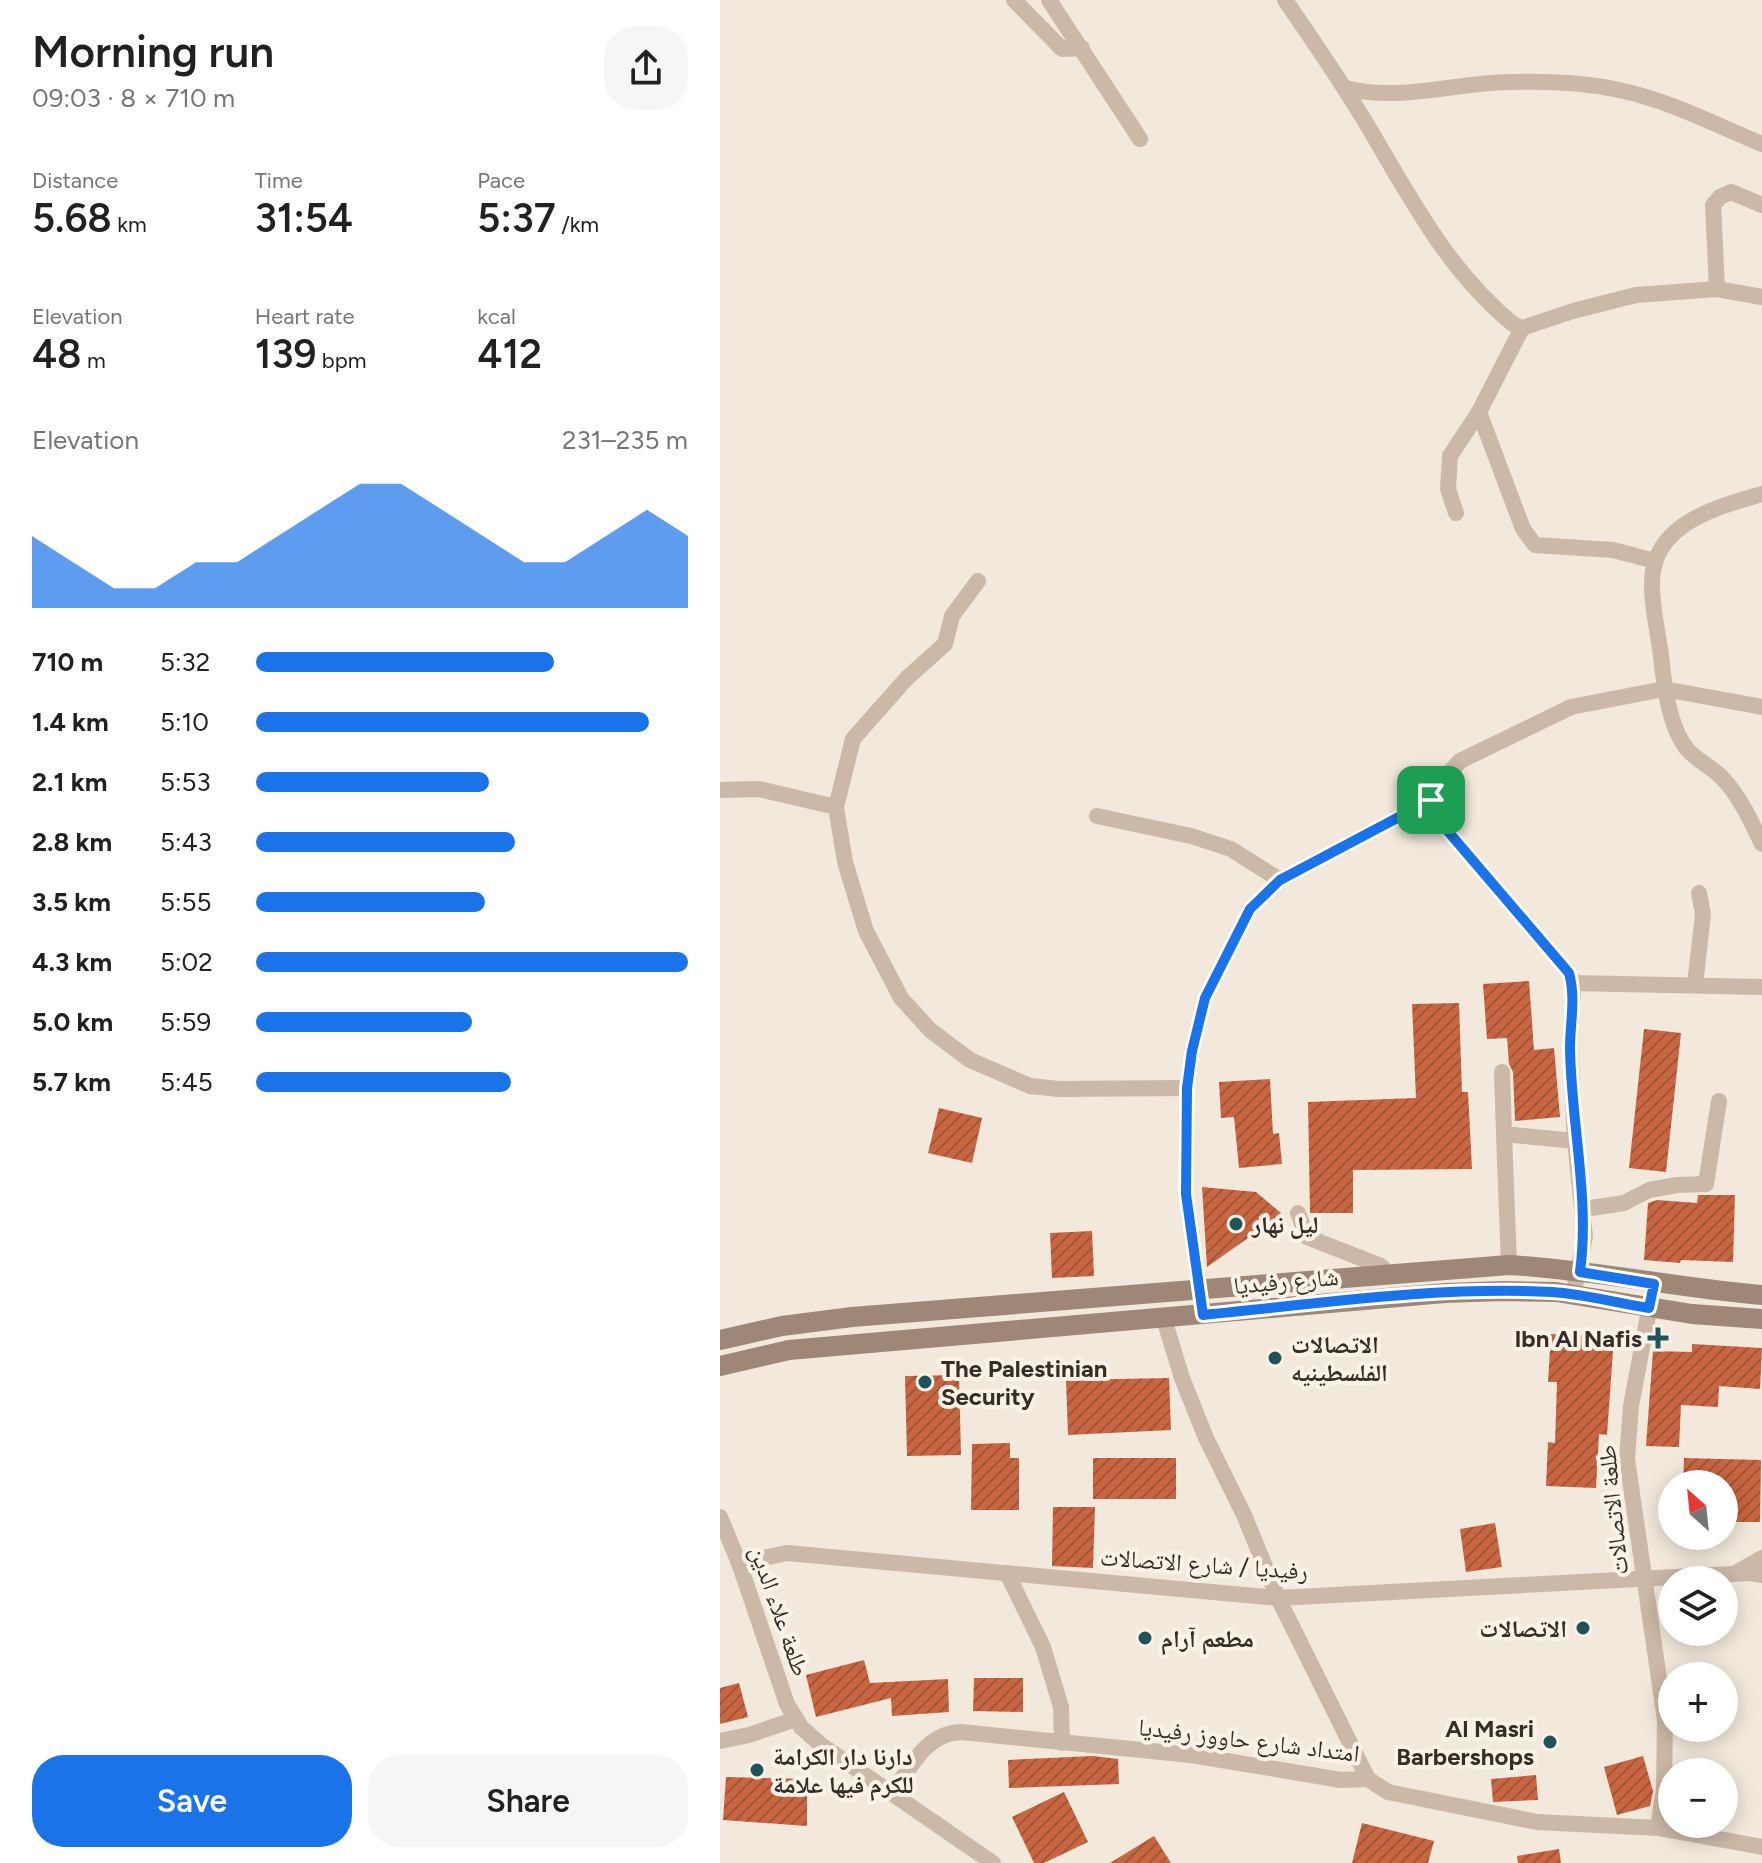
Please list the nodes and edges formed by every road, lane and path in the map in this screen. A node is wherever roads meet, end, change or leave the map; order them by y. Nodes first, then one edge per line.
1 (1014, 0) edge
2 (1049, 0) edge
3 (1285, 0) edge
4 (1082, 48) junction
5 (1345, 88) junction
6 (1140, 139) dead end
7 (1762, 144) edge
8 (1762, 205) edge
9 (1717, 289) junction
10 (1762, 297) edge
11 (1522, 328) junction
12 (1479, 412) junction
13 (1762, 494) edge
14 (1456, 513) dead end
15 (1655, 561) junction
16 (978, 581) dead end
17 (1664, 689) junction
18 (1762, 707) edge
19 (720, 790) edge
20 (1431, 800) junction
21 (836, 807) junction
22 (1097, 816) dead end
23 (1762, 844) edge
24 (1280, 880) junction
25 (1699, 893) dead end
26 (1572, 983) junction
27 (1695, 985) junction
28 (1762, 987) edge
29 (1502, 1072) dead end
30 (1187, 1088) junction
31 (1719, 1101) dead end
32 (1504, 1134) junction
33 (1575, 1141) junction
34 (1584, 1209) junction
35 (1298, 1213) dead end
36 (1509, 1265) junction
37 (1580, 1272) junction
38 (1387, 1273) junction
39 (1654, 1284) junction
40 (1199, 1290) junction
41 (1573, 1295) junction
42 (1762, 1295) edge
43 (1649, 1308) junction
44 (1203, 1315) junction
45 (1164, 1319) junction
46 (1762, 1319) edge
47 (720, 1340) edge
48 (720, 1366) edge
49 (720, 1517) edge
50 (1762, 1558) edge
51 (739, 1563) junction
52 (1738, 1572) edge
53 (1007, 1573) junction
54 (1738, 1574) edge
55 (1762, 1575) edge
56 (1658, 1577) edge
57 (1644, 1578) junction
58 (1278, 1598) junction
59 (796, 1719) junction
60 (720, 1741) edge
61 (1062, 1743) junction
62 (1664, 1758) edge
63 (1368, 1779) junction
64 (893, 1792) junction
65 (1658, 1828) edge
66 (1713, 1838) edge
67 (1762, 1847) edge
68 (993, 1863) edge

1 - 4 street
2 - 4 street
3 - 5 street
4 - 6 street
5 - 7 street
5 - 11 street
8 - 9 street
9 - 10 street
9 - 11 street
11 - 12 street
12 - 14 street
12 - 15 street
13 - 15 street
15 - 17 street
16 - 21 street
17 - 18 street
17 - 20 street
17 - 23 street
19 - 21 street
20 - 24 street
20 - 26 street
21 - 30 street
22 - 24 street
24 - 30 street
25 - 27 street
26 - 27 street
26 - 33 street
27 - 28 street
29 - 32 street
30 - 40 street
31 - 34 street
32 - 33 street
32 - 36 street
33 - 34 street
34 - 37 street
35 - 38 street
36 - 37 main road, شارع رفيديا
36 - 38 main road, شارع رفيديا
37 - 39 main road, شارع رفيديا
37 - 41 street
38 - 40 main road, شارع رفيديا
39 - 42 main road, شارع رفيديا
39 - 43 street, طلعة الاتصالات
40 - 44 street
40 - 47 main road, شارع رفيديا
41 - 43 main road, شارع رفيديا
41 - 44 main road, شارع رفيديا
43 - 46 main road, شارع رفيديا
43 - 57 street, طلعة الاتصالات
44 - 45 main road, شارع رفيديا
45 - 48 main road, شارع رفيديا
45 - 58 street
49 - 51 street, طلعة علاء الدين
50 - 52 street
51 - 53 street, رفيديا / شارع الاتصالات
51 - 59 street, طلعة علاء الدين
53 - 58 street, رفيديا / شارع الاتصالات
53 - 61 street
54 - 55 street, رفيديا / شارع الاتصالات
56 - 57 street, رفيديا / شارع الاتصالات
57 - 58 street, رفيديا / شارع الاتصالات
57 - 62 street, طلعة الاتصالات
58 - 63 street
59 - 60 street
59 - 64 street, طلعة علاء الدين
61 - 63 street, امتداد شارع حاووز رفيديا
61 - 64 street, امتداد شارع حاووز رفيديا
63 - 65 street, امتداد شارع حاووز رفيديا
64 - 68 street, طلعة علاء الدين
66 - 67 street, امتداد شارع حاووز رفيديا

